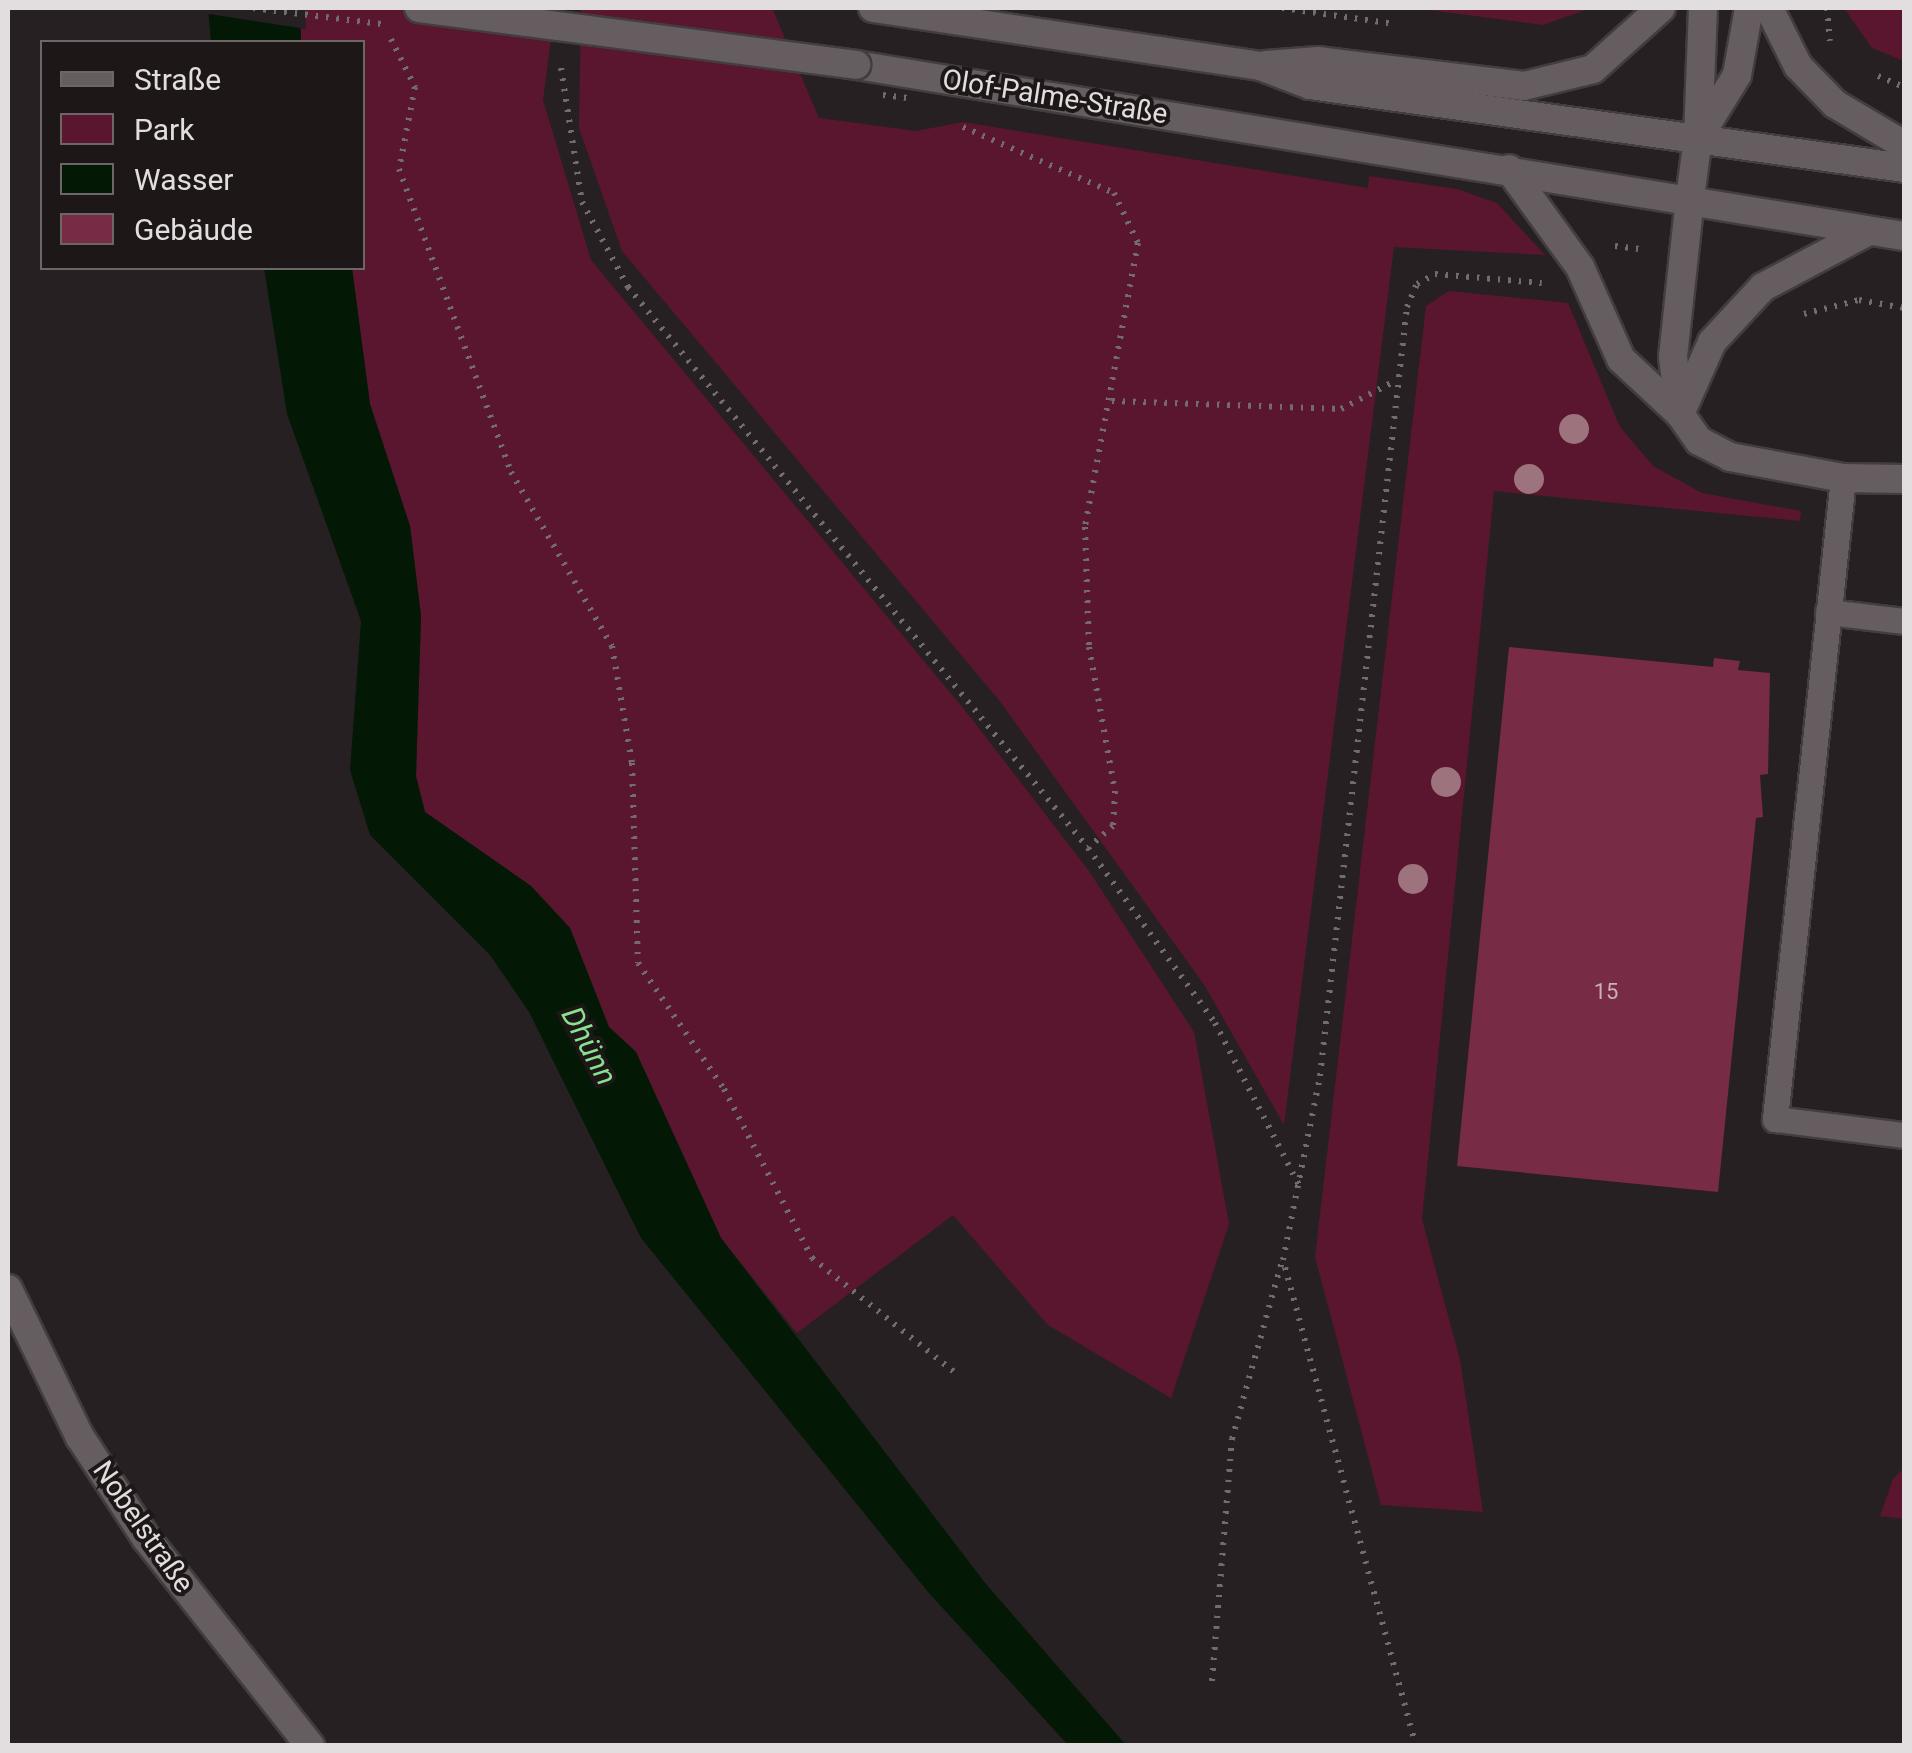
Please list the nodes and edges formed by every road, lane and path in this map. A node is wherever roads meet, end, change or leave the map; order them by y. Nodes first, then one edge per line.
1 (388, 8) edge
2 (419, 8) edge
3 (872, 8) edge
4 (1282, 8) edge
5 (1661, 8) edge
6 (1702, 8) edge
7 (1749, 8) edge
8 (1769, 8) edge
9 (1400, 25) dead end
10 (1835, 37) dead end
11 (1846, 50) dead end
12 (561, 54) dead end
13 (1260, 66) junction
14 (1873, 74) dead end
15 (1904, 88) edge
16 (914, 99) dead end
17 (923, 106) dead end
18 (948, 121) dead end
19 (1698, 138) junction
20 (1904, 145) edge
21 (1509, 168) junction
22 (1904, 168) edge
23 (1690, 198) junction
24 (1867, 232) junction
25 (1904, 236) edge
26 (1580, 267) junction
27 (1763, 287) junction
28 (1904, 308) edge
29 (1397, 380) junction
30 (1112, 401) junction
31 (1680, 414) junction
32 (1843, 478) junction
33 (1904, 480) edge
34 (1828, 612) junction
35 (1904, 621) edge
36 (1088, 848) junction
37 (1904, 1135) edge
38 (1300, 1186) junction
39 (1283, 1260) junction
40 (8, 1289) edge
41 (957, 1374) dead end
42 (1212, 1681) dead end
43 (310, 1746) edge
44 (1416, 1746) edge

1 - 41 path
2 - 21 main road, Olof-Palme-Straße, bridge
3 - 13 main road
4 - 9 path
5 - 13 main road
6 - 19 main road
7 - 19 main road
8 - 20 main road
10 - 11 path
12 - 36 path
13 - 19 main road
14 - 15 path
16 - 17 path
18 - 30 path
19 - 22 main road
19 - 23 main road
21 - 23 main road, Olof-Palme-Straße
21 - 26 main road
23 - 24 main road, Olof-Palme-Straße
23 - 31 main road
24 - 25 main road, Olof-Palme-Straße
24 - 27 main road
26 - 29 path
26 - 31 main road
27 - 28 path
27 - 31 main road
29 - 30 path
29 - 38 path
30 - 36 path
31 - 32 main road
32 - 33 main road
32 - 34 lane
34 - 35 lane
34 - 37 lane
36 - 38 path
38 - 39 path
39 - 42 path
39 - 44 path
40 - 43 main road, Nobelstraße

